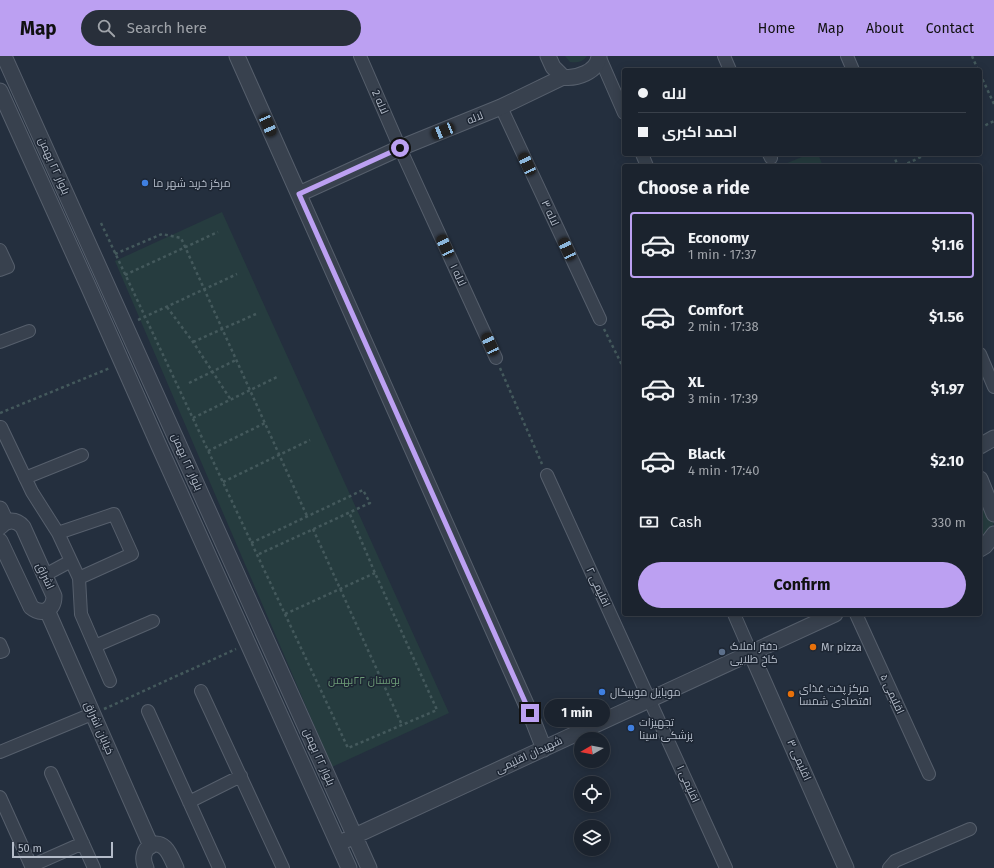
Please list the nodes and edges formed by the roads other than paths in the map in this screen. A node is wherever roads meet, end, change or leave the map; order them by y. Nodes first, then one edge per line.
1 (4, 56) edge
2 (237, 56) edge
3 (360, 56) edge
4 (548, 56) edge
5 (724, 56) edge
6 (847, 56) edge
7 (600, 57) edge
8 (729, 68) edge
9 (852, 68) edge
10 (563, 78) junction
11 (0, 91) edge
12 (501, 107) junction
13 (622, 108) edge
14 (400, 148) junction
15 (299, 194) junction
16 (0, 250) edge
17 (0, 270) edge
18 (600, 319) road end
19 (29, 331) dead end
20 (0, 342) edge
21 (496, 358) road end
22 (982, 359) edge
23 (994, 387) edge
24 (2, 427) dead end
25 (994, 438) edge
26 (982, 445) edge
27 (82, 455) dead end
28 (547, 475) road end
29 (25, 478) junction
30 (982, 484) edge
31 (994, 514) edge
32 (2, 519) edge
33 (58, 533) junction
34 (994, 534) edge
35 (0, 541) edge
36 (986, 548) edge
37 (71, 561) junction
38 (5, 563) edge
39 (45, 575) junction
40 (79, 578) junction
41 (47, 610) junction
42 (735, 616) edge
43 (831, 616) edge
44 (857, 616) edge
45 (154, 621) dead end
46 (0, 644) edge
47 (95, 646) junction
48 (0, 652) edge
49 (751, 653) junction
50 (110, 682) dead end
51 (201, 691) dead end
52 (650, 700) junction
53 (148, 711) dead end
54 (92, 714) junction
55 (544, 748) junction
56 (0, 752) edge
57 (51, 773) dead end
58 (929, 774) dead end
59 (241, 776) junction
60 (0, 797) edge
61 (189, 802) junction
62 (970, 829) dead end
63 (355, 836) junction
64 (83, 843) junction
65 (339, 844) junction
66 (151, 846) junction
67 (31, 867) edge
68 (94, 868) edge
69 (146, 868) edge
70 (176, 868) edge
71 (219, 868) edge
72 (283, 868) edge
73 (349, 868) edge
74 (369, 868) edge
75 (726, 868) edge
76 (846, 868) edge
77 (889, 868) edge

1 - 63 street, بلوار ۲۲ بهمن
2 - 15 street
3 - 14 street, لاله 2
4 - 10 street
5 - 8 street
6 - 9 street
7 - 10 street, لاله
7 - 13 street
10 - 12 street, لاله
11 - 65 street, بلوار ۲۲ بهمن
12 - 14 street, لاله
12 - 18 street, لاله ۳
14 - 15 street, لاله
14 - 21 street, لاله ۱
15 - 55 street
16 - 17 street
19 - 20 street
22 - 23 street
24 - 29 street
25 - 26 street
27 - 29 street
28 - 52 street, اقلیمی ۲
29 - 33 street
30 - 31 street
32 - 39 street, اشراق
33 - 37 street
33 - 40 street
34 - 36 street
35 - 38 street
37 - 39 street
37 - 40 street
38 - 41 street
39 - 41 street, اشراق
40 - 47 street
41 - 54 street, خیابان اشراق
42 - 49 street
43 - 49 street, شهیدان اقلیمی
44 - 58 street, اقلیمی ۵
45 - 47 street
46 - 48 street
47 - 50 street
49 - 52 street, شهیدان اقلیمی
49 - 76 street, اقلیمی ۳
51 - 59 street
52 - 55 street, شهیدان اقلیمی
52 - 75 street, اقلیمی ۱
53 - 61 street
54 - 56 street
54 - 66 street, خیابان اشراق
55 - 63 street, شهیدان اقلیمی
57 - 64 street
59 - 61 street
59 - 72 street
60 - 67 street
61 - 71 street
62 - 77 street
63 - 65 street, شهیدان اقلیمی
63 - 74 street, بلوار ۲۲ بهمن
64 - 67 street
64 - 68 street
65 - 73 street, بلوار ۲۲ بهمن
66 - 69 street
66 - 70 street

